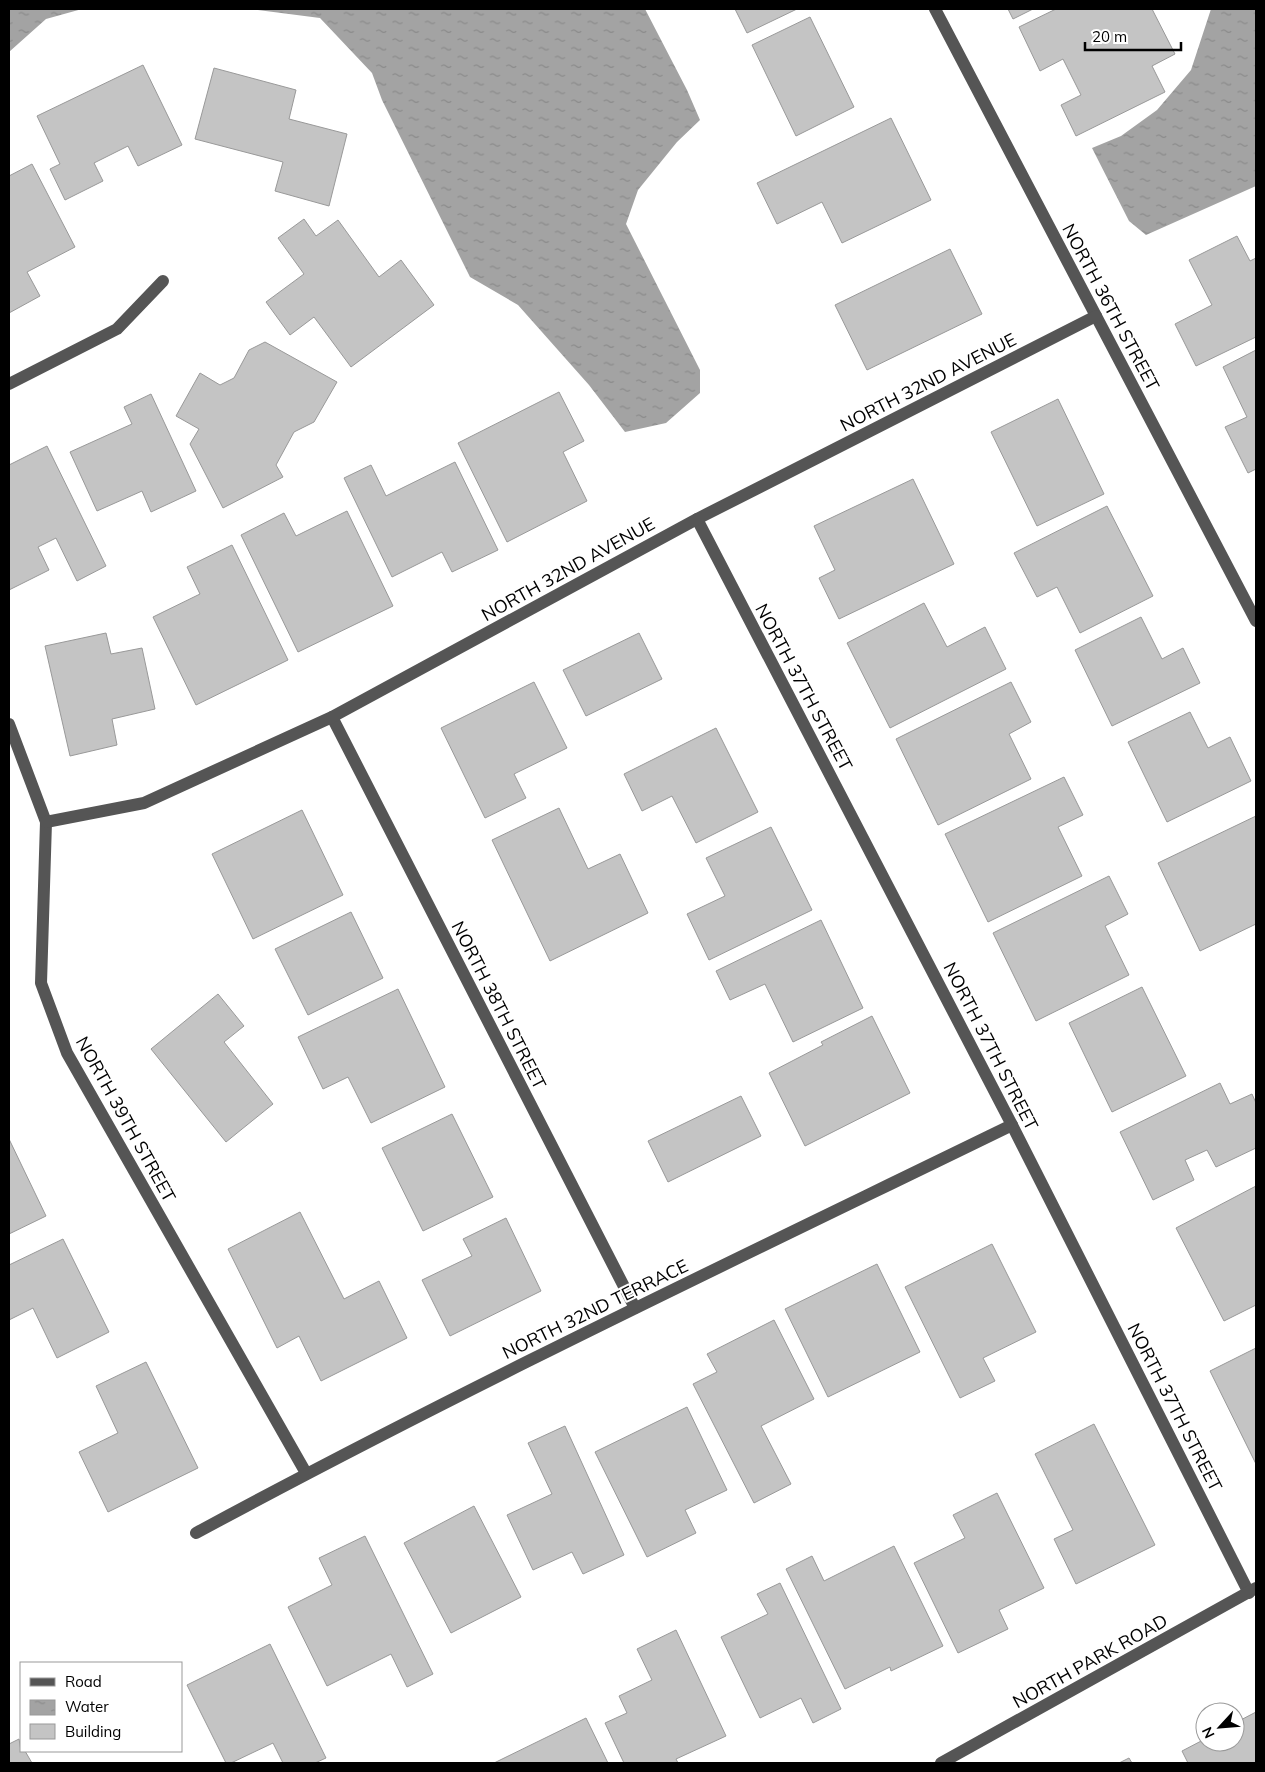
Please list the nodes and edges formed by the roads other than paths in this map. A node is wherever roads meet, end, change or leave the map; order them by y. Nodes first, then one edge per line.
1 (936, 9) edge
2 (163, 281) dead end
3 (1096, 316) junction
4 (9, 384) edge
5 (697, 519) junction
6 (1256, 622) edge
7 (332, 717) junction
8 (9, 724) edge
9 (46, 822) junction
10 (1012, 1125) junction
11 (635, 1308) junction
12 (306, 1473) junction
13 (196, 1533) dead end
14 (1252, 1591) edge
15 (941, 1763) edge

1 - 3 street, NORTH 36TH STREET
2 - 4 street
3 - 5 street, NORTH 32ND AVENUE
3 - 6 street, NORTH 36TH STREET
5 - 7 street, NORTH 32ND AVENUE
5 - 10 street, NORTH 37TH STREET
7 - 9 street, NORTH 32ND AVENUE
7 - 11 street, NORTH 38TH STREET
8 - 9 street, NORTH 39TH STREET
9 - 12 street, NORTH 39TH STREET
10 - 11 street, NORTH 32ND TERRACE
10 - 14 street, NORTH 37TH STREET
11 - 12 street, NORTH 32ND TERRACE
12 - 13 street, NORTH 32ND TERRACE
14 - 15 street, NORTH PARK ROAD

